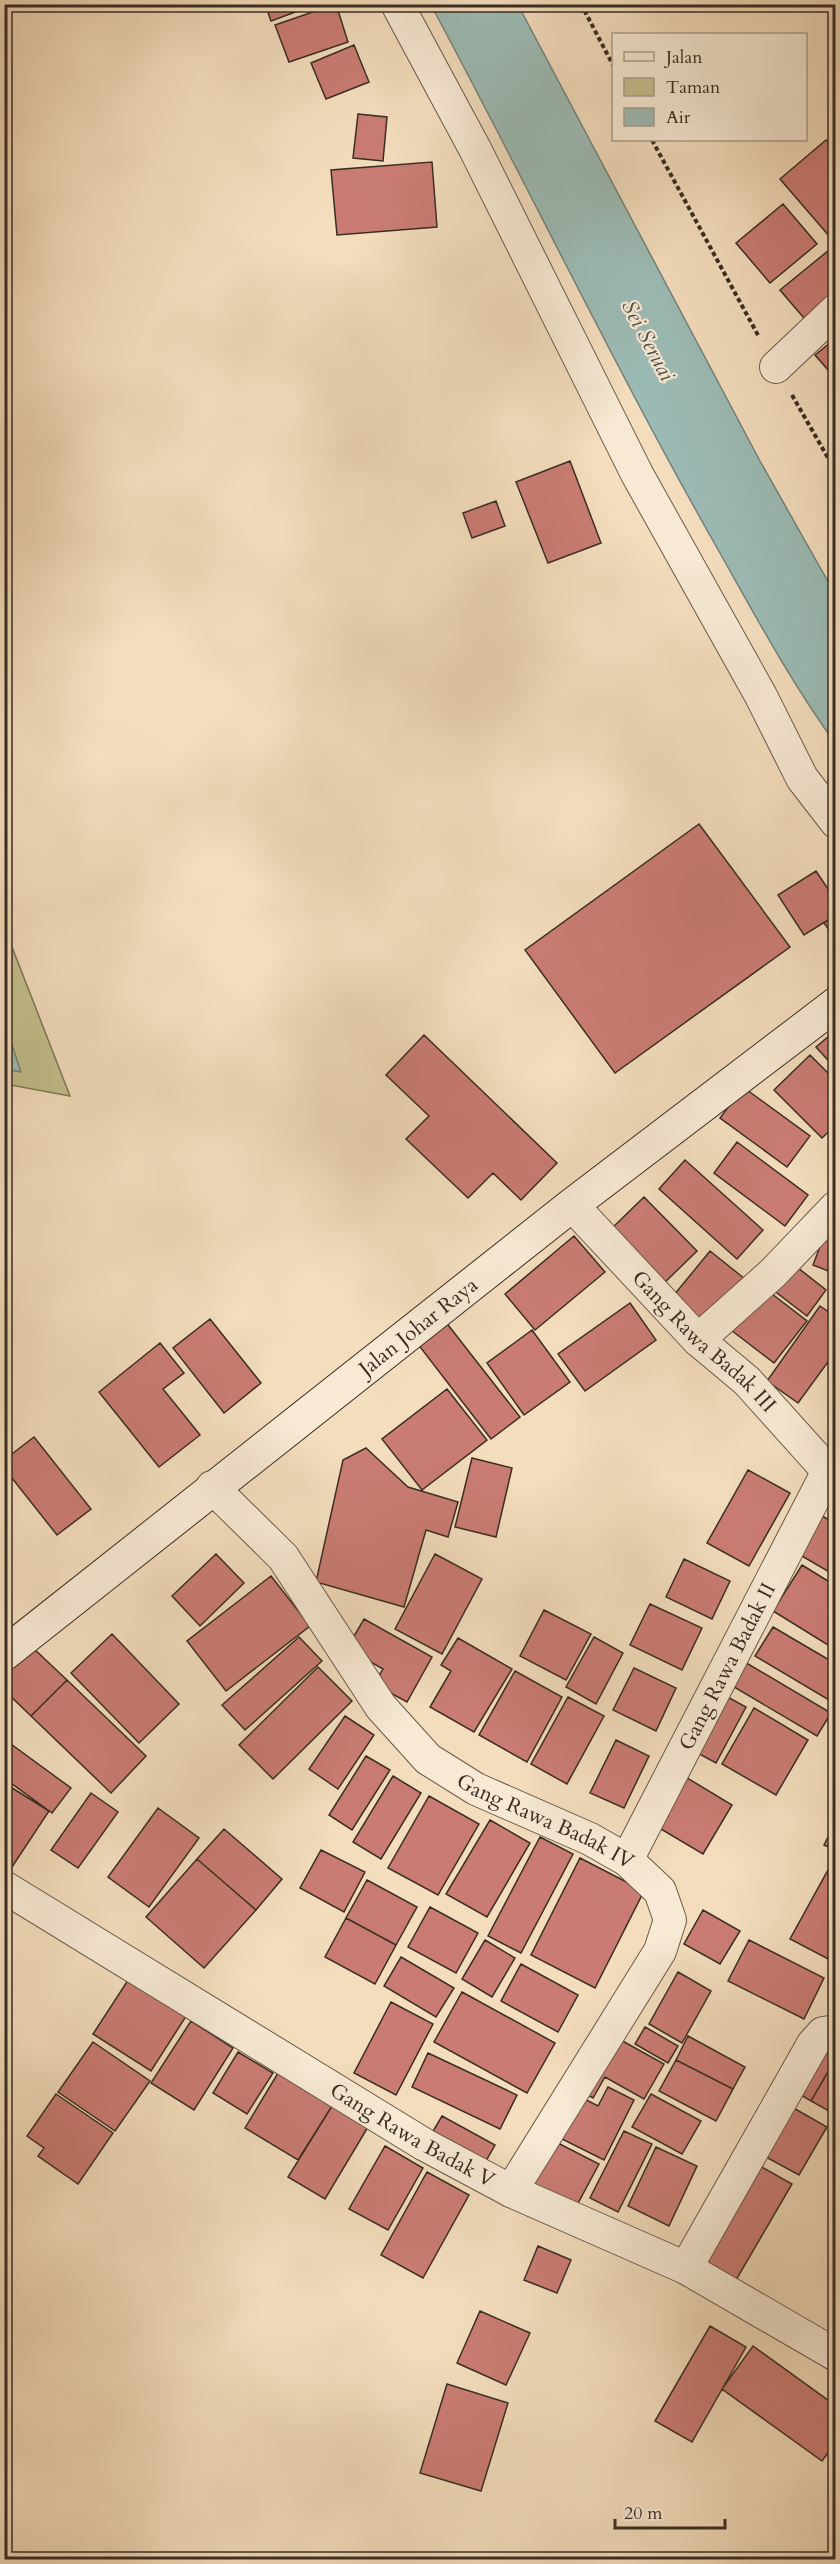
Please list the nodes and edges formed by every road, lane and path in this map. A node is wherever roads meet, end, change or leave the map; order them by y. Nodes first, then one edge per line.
1 (397, 4) edge
2 (581, 4) edge
3 (612, 63) edge
4 (653, 141) edge
5 (836, 310) edge
6 (776, 367) junction
7 (836, 472) edge
8 (836, 822) edge
9 (836, 1004) edge
10 (572, 1204) junction
11 (836, 1207) edge
12 (698, 1340) junction
13 (831, 1476) edge
14 (212, 1487) junction
15 (4, 1654) edge
16 (627, 1860) junction
17 (4, 1887) edge
18 (836, 2031) edge
19 (511, 2192) junction
20 (686, 2268) junction
21 (836, 2355) edge

1 - 8 street
2 - 3 path
4 - 6 path
5 - 6 street
6 - 7 path
9 - 10 street, Jalan Johar Raya
10 - 12 street, Gang Rawa Badak III
10 - 14 street, Jalan Johar Raya
11 - 12 street
12 - 13 street, Gang Rawa Badak III
13 - 16 street, Gang Rawa Badak II
14 - 15 street, Jalan Johar Raya
14 - 16 street, Gang Rawa Badak IV
16 - 19 street, Gang Rawa Badak IV
17 - 19 street, Gang Rawa Badak V
18 - 20 street
19 - 20 street, Gang Rawa Badak V
20 - 21 street, Gang Rawa Badak V

